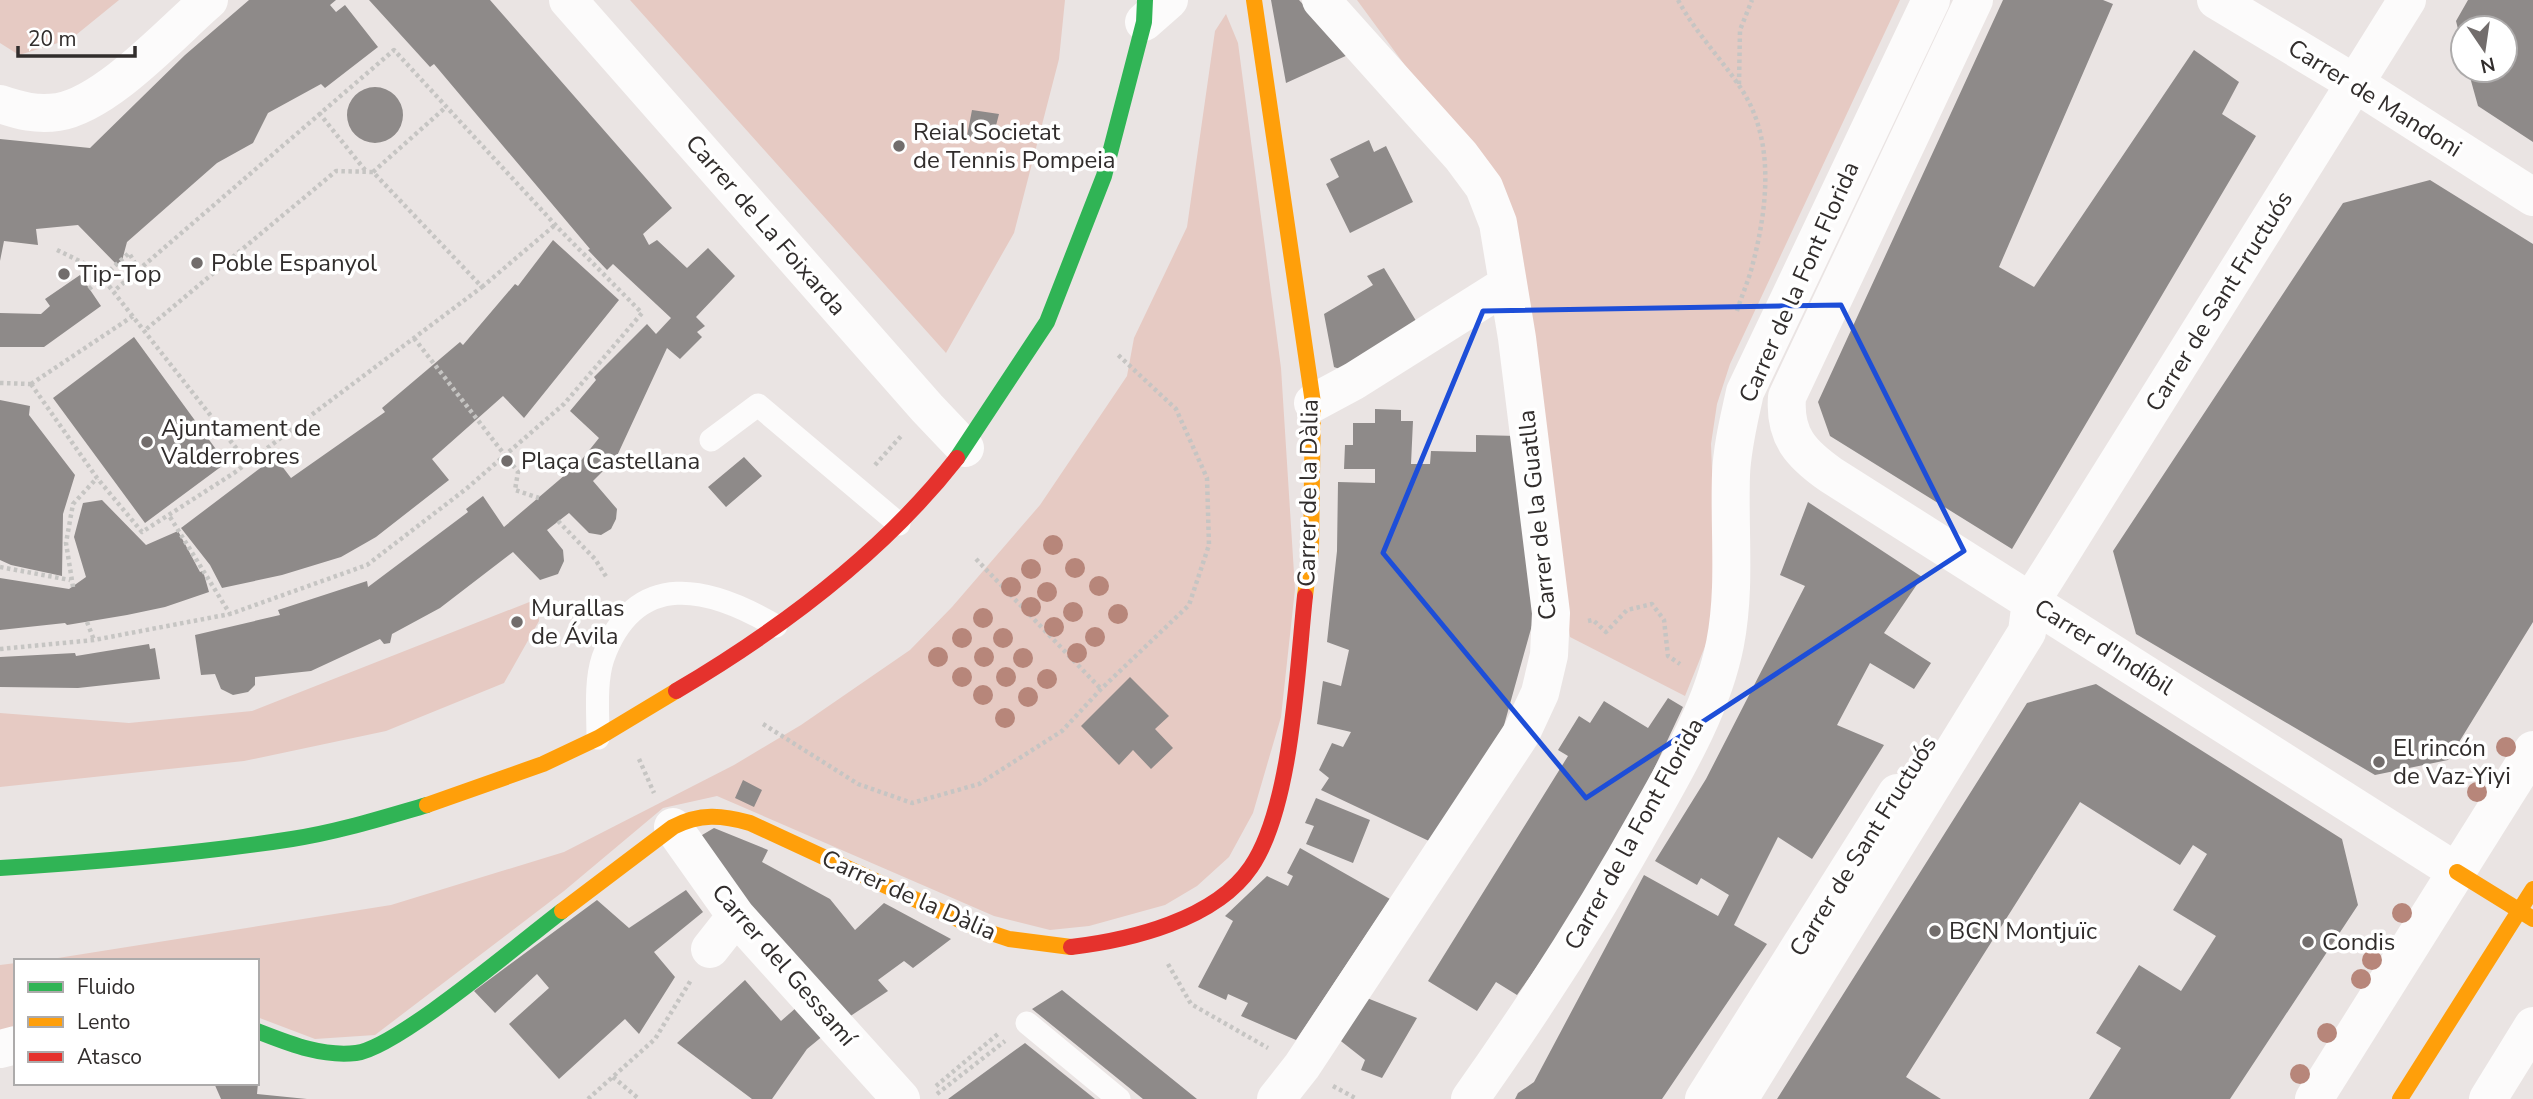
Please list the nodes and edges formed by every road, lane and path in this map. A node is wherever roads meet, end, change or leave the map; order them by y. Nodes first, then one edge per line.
1 (209, 0) edge
2 (568, 0) edge
3 (1254, 0) edge
4 (1321, 0) edge
5 (1678, 0) edge
6 (1752, 0) edge
7 (1931, 0) edge
8 (1974, 0) edge
9 (2216, 0) edge
10 (2407, 0) edge
11 (1153, 7) edge
12 (2356, 84) junction
13 (1739, 85) junction
14 (0, 104) edge
15 (446, 107) junction
16 (319, 113) junction
17 (365, 170) junction
18 (373, 172) junction
19 (2533, 197) edge
20 (555, 225) junction
21 (57, 250) dead end
22 (92, 267) dead end
23 (139, 270) junction
24 (1508, 284) junction
25 (109, 286) dead end
26 (482, 287) junction
27 (89, 289) dead end
28 (114, 291) junction
29 (133, 316) junction
30 (1735, 316) dead end
31 (144, 331) junction
32 (414, 338) junction
33 (1116, 353) dead end
34 (0, 383) edge
35 (31, 384) junction
36 (1787, 397) joint
37 (1313, 403) junction
38 (907, 429) dead end
39 (711, 440) dead end
40 (965, 448) junction
41 (506, 455) junction
42 (247, 462) junction
43 (875, 465) dead end
44 (97, 478) junction
45 (539, 498) dead end
46 (170, 517) junction
47 (558, 521) dead end
48 (899, 524) junction
49 (976, 559) dead end
50 (0, 567) edge
51 (607, 578) dead end
52 (70, 580) junction
53 (73, 587) dead end
54 (2031, 601) junction
55 (230, 614) junction
56 (87, 622) dead end
57 (1582, 622) dead end
58 (776, 626) junction
59 (94, 640) junction
60 (0, 649) edge
61 (1689, 670) dead end
62 (1101, 689) junction
63 (623, 723) junction
64 (763, 724) dead end
65 (598, 738) junction
66 (2533, 750) edge
67 (673, 827) junction
68 (0, 868) edge
69 (2457, 872) junction
70 (2533, 889) edge
71 (2518, 910) junction
72 (736, 916) junction
73 (2533, 919) edge
74 (710, 949) dead end
75 (1177, 981) dead end
76 (679, 1000) dead end
77 (1027, 1023) joint
78 (2533, 1026) edge
79 (259, 1032) edge
80 (1275, 1052) dead end
81 (613, 1077) junction
82 (1323, 1080) dead end
83 (588, 1099) edge
84 (639, 1099) edge
85 (901, 1099) edge
86 (932, 1099) edge
87 (1119, 1099) edge
88 (1276, 1099) edge
89 (1357, 1099) edge
90 (1470, 1099) edge
91 (1703, 1099) edge
92 (1739, 1099) edge
93 (2314, 1099) edge
94 (2400, 1099) edge
95 (2488, 1099) edge

1 - 14 street
2 - 40 street, Carrer de La Foixarda
3 - 37 street, Carrer de la Dàlia
4 - 24 street, Carrer de la Guatlla
5 - 13 path
6 - 13 path
7 - 90 street, Carrer de la Font Florida
8 - 36 street, Carrer de la Font Florida
9 - 12 street, Carrer de Mandoni
10 - 12 street, Carrer de Sant Fructuós
11 - 40 street
12 - 19 street, Carrer de Mandoni
12 - 54 street, Carrer de Sant Fructuós
13 - 30 path
15 - 16 path
15 - 18 path
15 - 20 path
16 - 17 path
16 - 23 path
17 - 18 path
17 - 31 path
18 - 26 path
20 - 26 path
20 - 41 path
21 - 22 path
23 - 27 path
23 - 28 path
24 - 37 street
24 - 88 street, Carrer de la Guatlla
25 - 28 path
26 - 32 path
28 - 29 path
29 - 31 path
29 - 35 path
31 - 42 path
32 - 41 path
32 - 42 path
33 - 62 path
34 - 35 path
35 - 44 path
36 - 54 street, Carrer d'Indíbil
37 - 67 street, Carrer de la Dàlia
38 - 43 path
39 - 48 lane
40 - 48 street
41 - 45 path
41 - 55 path
42 - 46 path
44 - 46 path
44 - 52 path
46 - 55 path
47 - 51 path
48 - 58 street
49 - 62 path
50 - 52 path
52 - 53 path
54 - 69 street, Carrer d'Indíbil
54 - 91 street, Carrer de Sant Fructuós
54 - 92 street, Carrer de Sant Fructuós
55 - 59 path
56 - 59 path
57 - 61 path
58 - 63 street
58 - 65 lane
59 - 60 path
62 - 64 path
63 - 65 street
63 - 67 path
65 - 68 street
66 - 69 street
67 - 72 street, Carrer del Gessamí
67 - 79 street, Carrer de la Dàlia
69 - 71 street
69 - 93 street
70 - 71 street
71 - 73 street
71 - 94 street
72 - 74 street
72 - 85 street, Carrer del Gessamí
75 - 80 path
76 - 81 path
77 - 86 path
77 - 87 lane
78 - 95 street
81 - 83 path
81 - 84 path
82 - 89 path

